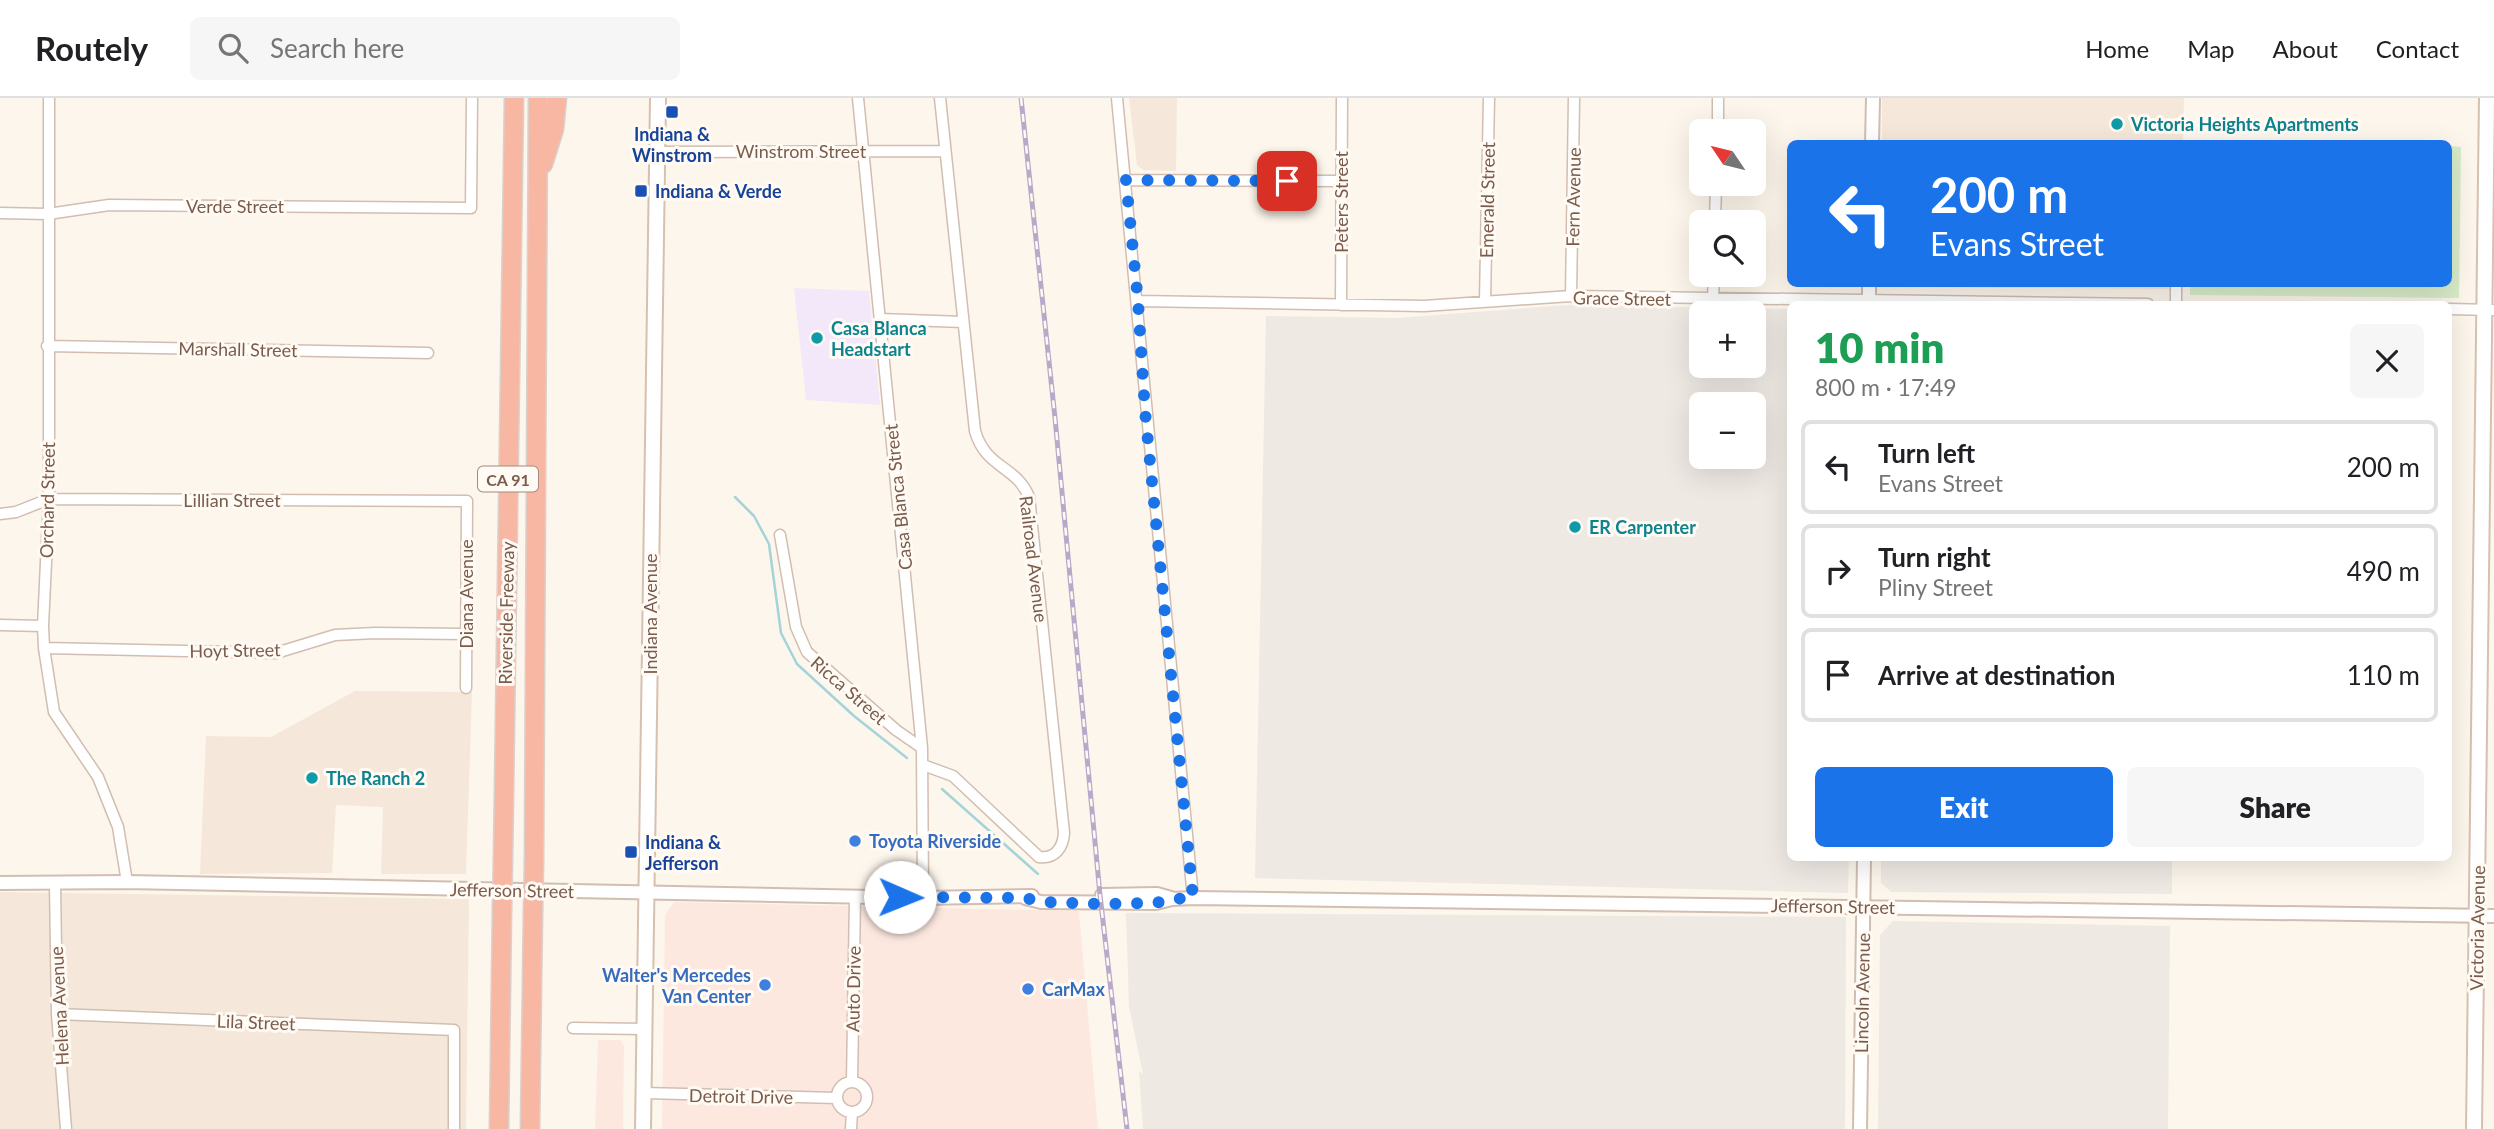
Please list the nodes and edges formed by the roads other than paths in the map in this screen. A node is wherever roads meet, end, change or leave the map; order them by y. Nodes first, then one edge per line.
1 (48, 98) edge
2 (472, 98) edge
3 (502, 98) edge
4 (514, 98) edge
5 (538, 98) edge
6 (557, 98) edge
7 (658, 98) edge
8 (858, 98) edge
9 (940, 98) edge
10 (1117, 98) edge
11 (1342, 98) edge
12 (1489, 98) edge
13 (1574, 98) edge
14 (1718, 98) edge
15 (1873, 98) edge
16 (2487, 98) edge
17 (1718, 119) edge
18 (1872, 140) edge
19 (512, 150) junction
20 (945, 151) junction
21 (657, 152) junction
22 (864, 152) junction
23 (1126, 180) junction
24 (537, 181) junction
25 (1341, 181) junction
26 (0, 214) edge
27 (48, 214) junction
28 (1714, 287) edge
29 (1571, 296) junction
30 (1713, 299) junction
31 (1138, 301) junction
32 (1485, 301) junction
33 (1817, 301) edge
34 (1341, 305) junction
35 (2452, 309) edge
36 (2489, 310) edge
37 (880, 319) junction
38 (963, 322) junction
39 (47, 346) junction
40 (428, 353) dead end
41 (49, 499) junction
42 (467, 501) joint
43 (0, 514) edge
44 (780, 535) dead end
45 (0, 625) edge
46 (43, 626) junction
47 (465, 634) junction
48 (44, 648) junction
49 (466, 688) dead end
50 (922, 748) junction
51 (923, 765) junction
52 (1864, 861) edge
53 (0, 883) edge
54 (127, 883) junction
55 (55, 884) junction
56 (648, 893) junction
57 (855, 896) junction
58 (923, 898) junction
59 (1193, 898) junction
60 (1863, 907) junction
61 (2477, 916) junction
62 (2494, 916) edge
63 (57, 1014) junction
64 (573, 1028) dead end
65 (645, 1029) junction
66 (852, 1082) junction
67 (644, 1093) junction
68 (837, 1098) junction
69 (852, 1112) junction
70 (66, 1129) edge
71 (454, 1129) edge
72 (499, 1129) edge
73 (530, 1129) edge
74 (643, 1129) edge
75 (851, 1129) edge
76 (1860, 1129) edge
77 (2474, 1129) edge

1 - 27 street, Orchard Street
2 - 27 street, Verde Street
3 - 19 highway
4 - 19 highway, Riverside Freeway / CA 91
5 - 24 highway, Riverside Freeway / CA 91
6 - 24 highway
7 - 21 main road, Indiana Avenue
8 - 22 street, Casa Blanca Street
9 - 20 street, Railroad Avenue
10 - 23 street
11 - 25 street, Peters Street
12 - 32 street, Emerald Street
13 - 29 street, Fern Avenue
14 - 17 street
15 - 18 street
16 - 36 main road, Victoria Avenue
19 - 72 highway, Riverside Freeway / CA 91, bridge
20 - 22 street, Winstrom Street
20 - 38 street, Railroad Avenue
21 - 22 street, Winstrom Street
21 - 56 main road, Indiana Avenue
22 - 37 street, Casa Blanca Street
23 - 25 street
23 - 31 street
24 - 73 highway, Riverside Freeway / CA 91, bridge
25 - 34 street, Peters Street
26 - 27 street, Verde Street
27 - 39 street, Orchard Street
28 - 30 street
29 - 30 street, Grace Street
29 - 32 street, Grace Street
30 - 33 street, Grace Street
31 - 34 street, Grace Street
31 - 59 street
32 - 34 street, Grace Street
35 - 36 street
36 - 61 main road, Victoria Avenue
37 - 38 street
37 - 50 street, Casa Blanca Street
38 - 51 street, Railroad Avenue
39 - 40 street, Marshall Street
39 - 41 street, Orchard Street
41 - 42 street, Lillian Street
41 - 43 street, Lillian Street
41 - 46 street, Orchard Street
42 - 47 street, Diana Avenue
44 - 50 street, Ricca Street
45 - 46 street
46 - 48 street, Orchard Street
47 - 48 street, Hoyt Street
47 - 49 street, Diana Avenue
48 - 54 street, Orchard Street
50 - 51 street, Casa Blanca Street
51 - 58 street, Casa Blanca Street
52 - 60 street, Lincoln Avenue
53 - 55 street, Jefferson Street
54 - 55 street, Jefferson Street
54 - 56 street, Jefferson Street
55 - 63 street, Helena Avenue
56 - 57 street, Jefferson Street
56 - 65 main road, Indiana Avenue
57 - 58 street, Jefferson Street
57 - 66 street, Auto Drive
58 - 59 street, Jefferson Street
59 - 60 street, Jefferson Street
60 - 61 street, Jefferson Street
60 - 76 street, Lincoln Avenue
61 - 62 street, Jefferson Street
61 - 77 main road, Victoria Avenue
63 - 70 street, Helena Avenue
63 - 71 street, Lila Street
64 - 65 street
65 - 67 main road, Indiana Avenue
66 - 68 street
66 - 69 street, Auto Drive
67 - 68 street, Detroit Drive
67 - 74 main road, Indiana Avenue
68 - 69 street
69 - 75 street, Auto Drive

